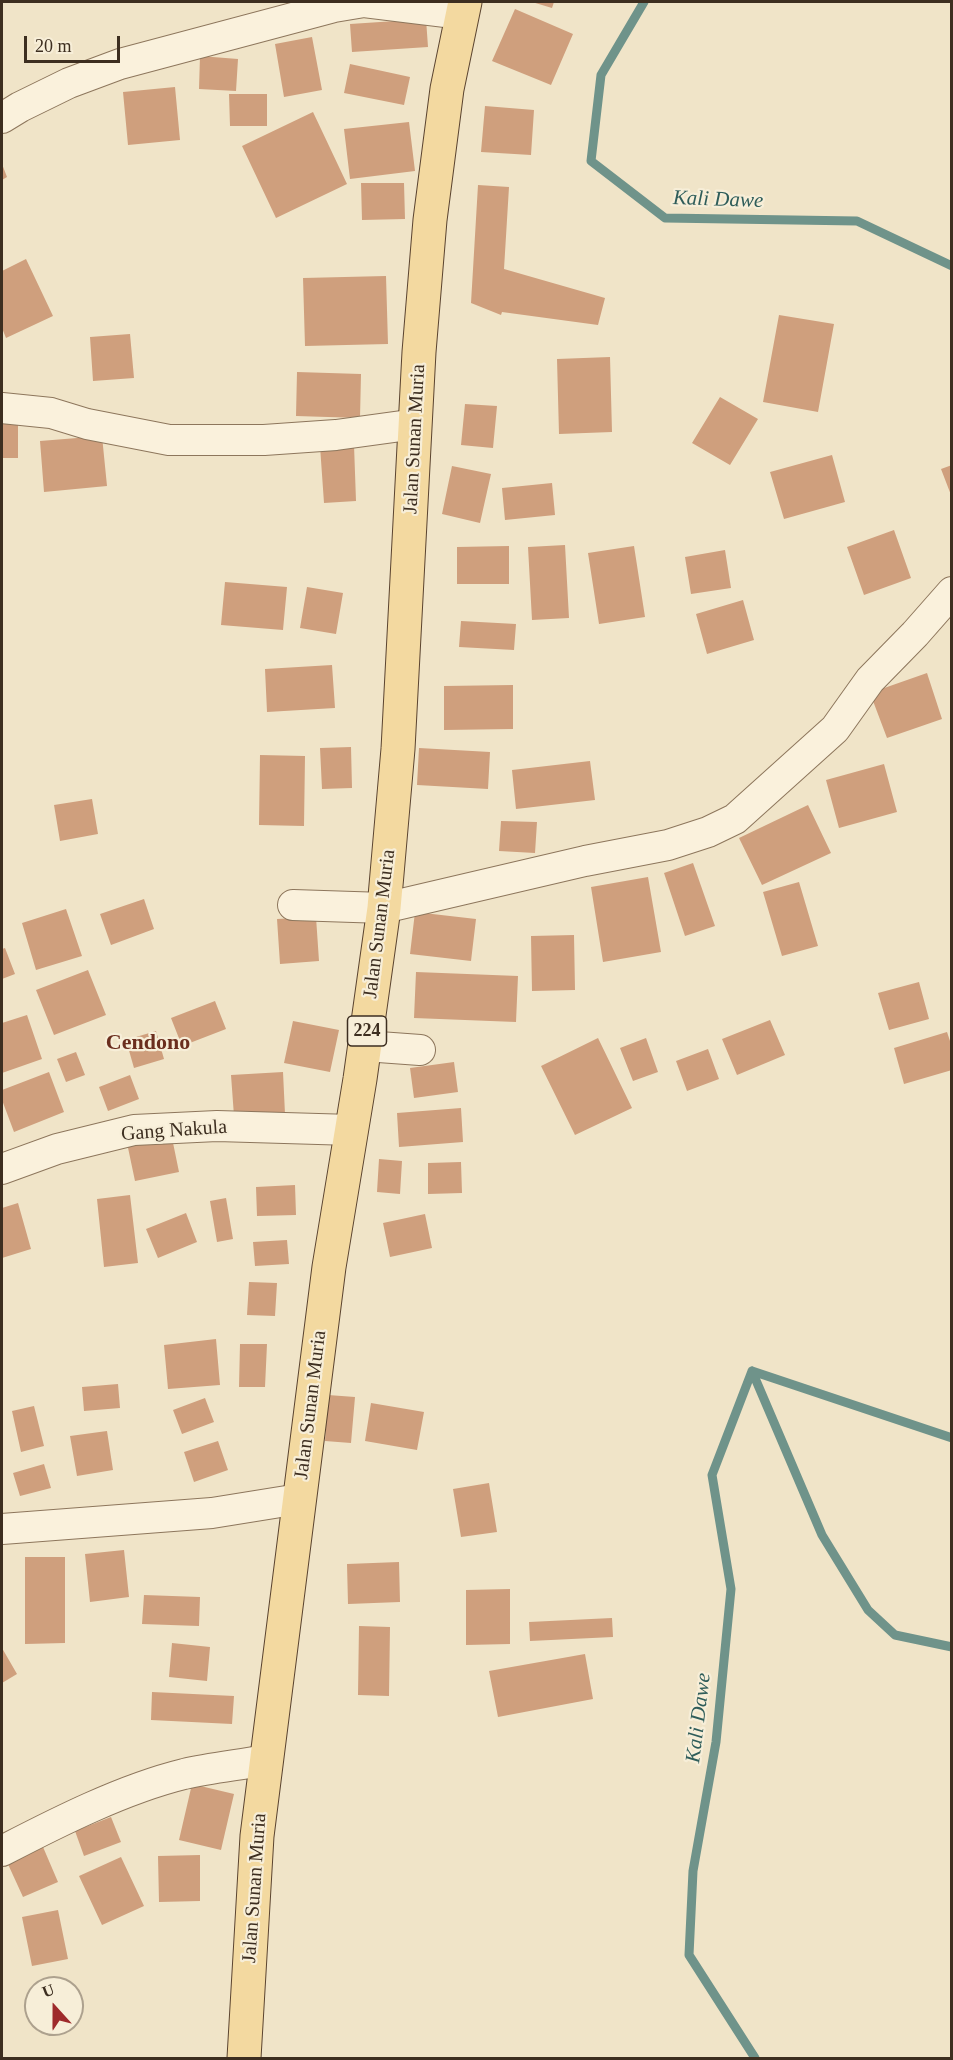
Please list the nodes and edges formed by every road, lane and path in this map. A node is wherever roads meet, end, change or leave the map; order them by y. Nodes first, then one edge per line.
1 (463, 8) edge
2 (2, 118) edge
3 (2, 408) edge
4 (416, 424) junction
5 (951, 592) edge
6 (293, 905) dead end
7 (384, 908) junction
8 (365, 1046) junction
9 (420, 1050) dead end
10 (352, 1130) junction
11 (2, 1169) edge
12 (299, 1499) junction
13 (2, 1529) edge
14 (266, 1760) junction
15 (2, 1851) edge
16 (244, 2058) edge

1 - 2 street
1 - 4 main road, Jalan Sunan Muria / 224
3 - 4 street
4 - 7 main road, Jalan Sunan Muria / 224
5 - 7 street
6 - 7 street
7 - 8 main road, Jalan Sunan Muria / 224
8 - 9 street
8 - 10 main road, Jalan Sunan Muria / 224
10 - 11 street, Gang Nakula
10 - 12 main road, Jalan Sunan Muria / 224
12 - 13 street
12 - 14 main road, Jalan Sunan Muria / 224
14 - 15 street
14 - 16 main road, Jalan Sunan Muria / 224

